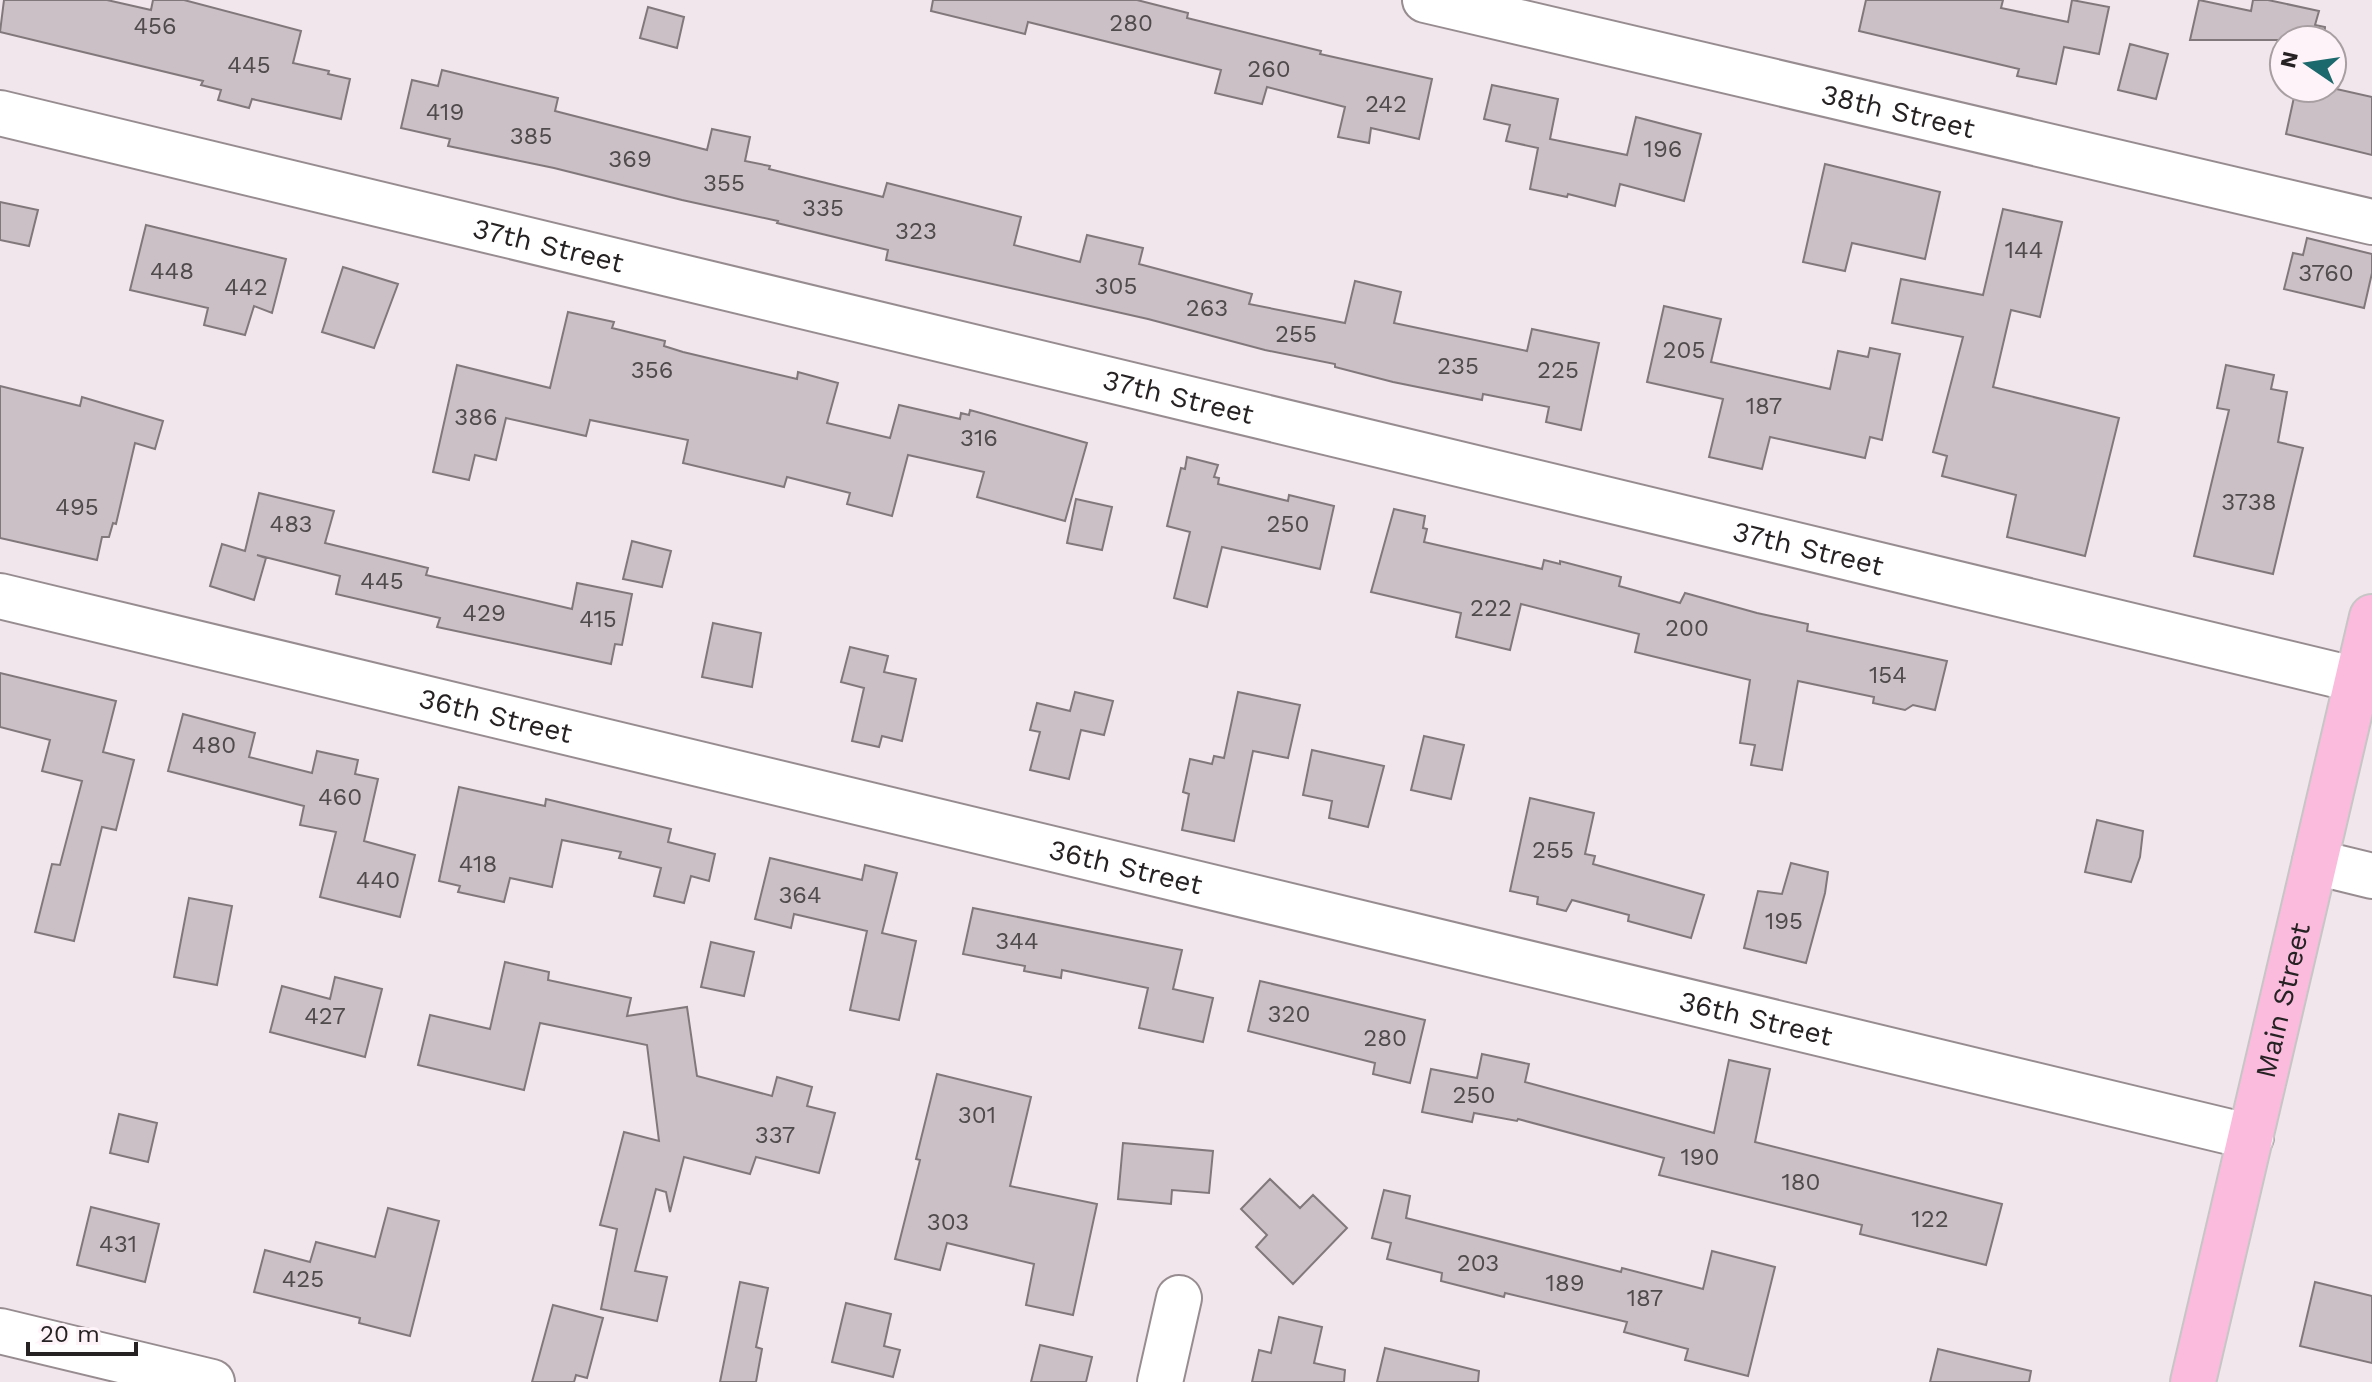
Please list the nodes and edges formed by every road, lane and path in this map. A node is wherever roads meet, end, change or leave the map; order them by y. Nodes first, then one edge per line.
1 (1425, 0) edge
2 (0, 113) edge
3 (2372, 222) edge
4 (0, 596) edge
5 (2372, 617) edge
6 (2357, 680) junction
7 (2315, 862) junction
8 (2372, 876) edge
9 (2251, 1137) junction
10 (1179, 1298) dead end
11 (0, 1331) edge
12 (212, 1382) edge
13 (1160, 1382) edge
14 (2193, 1382) edge

1 - 3 street, 38th Street
2 - 6 street, 37th Street
4 - 9 street, 36th Street
5 - 6 main road, Main Street
6 - 7 main road, Main Street
7 - 8 street
7 - 9 main road, Main Street
9 - 14 main road, Main Street
10 - 13 street
11 - 12 street

